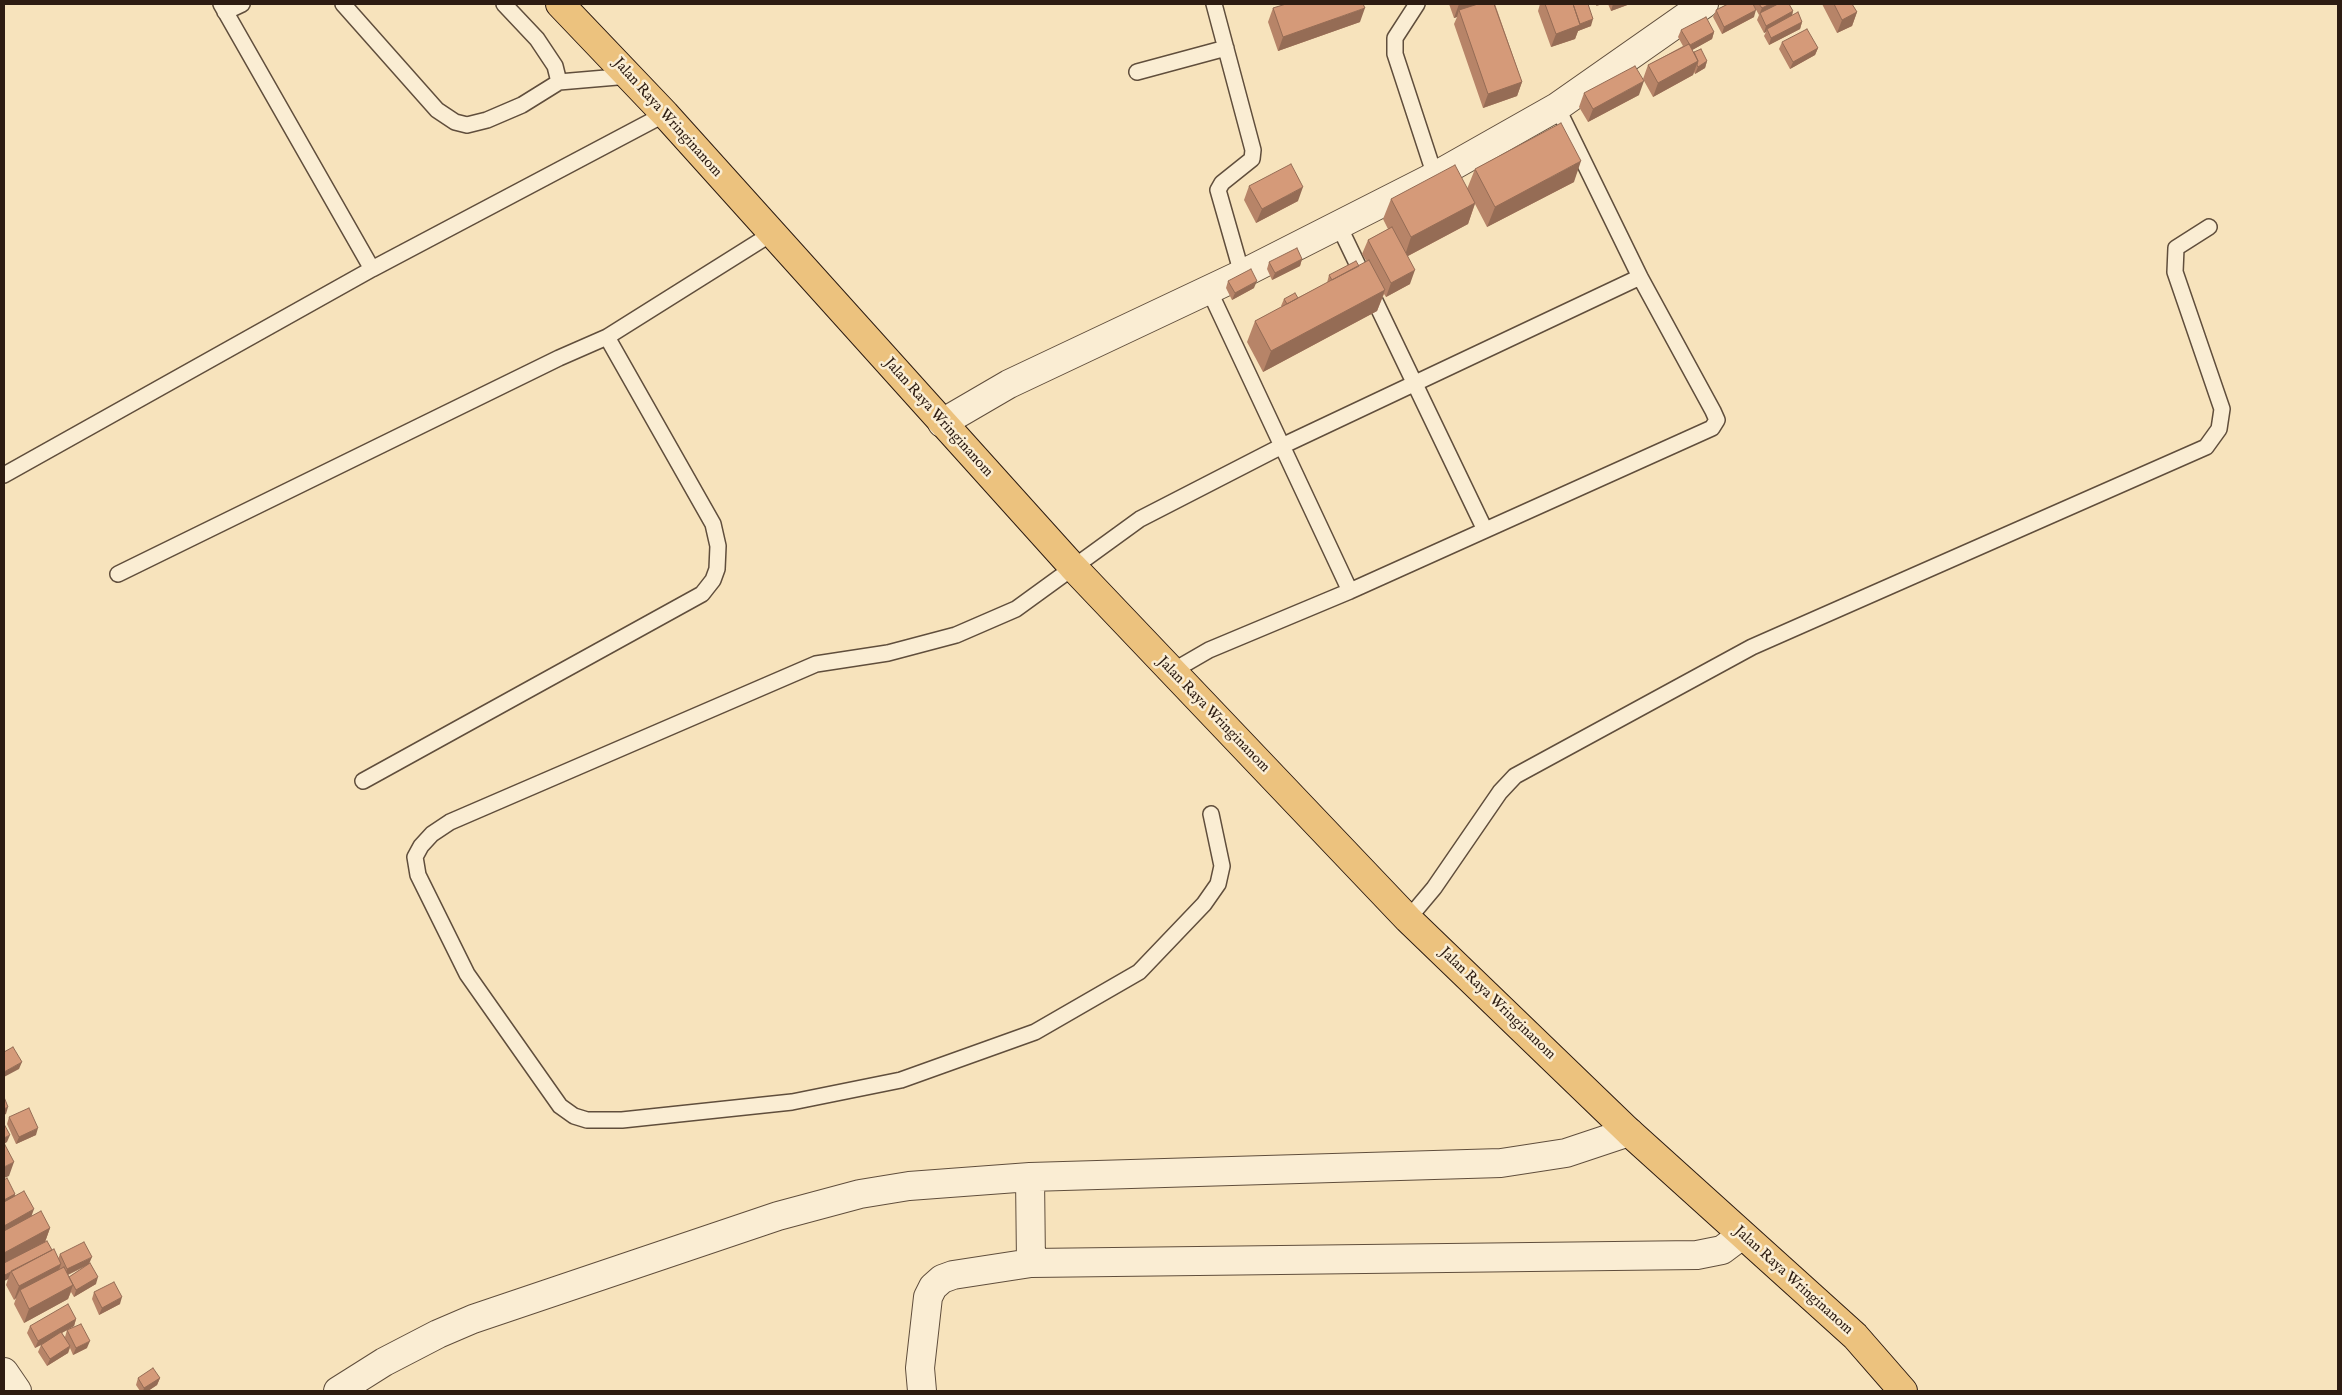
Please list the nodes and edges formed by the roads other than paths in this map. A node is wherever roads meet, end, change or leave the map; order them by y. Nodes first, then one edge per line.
1 (242, 4) edge
2 (343, 4) edge
3 (504, 4) edge
4 (560, 4) edge
5 (1214, 4) edge
6 (1417, 4) edge
7 (1704, 4) edge
8 (223, 8) edge
9 (1226, 48) junction
10 (1137, 72) dead end
11 (629, 76) junction
12 (559, 82) junction
13 (1557, 107) junction
14 (665, 114) junction
15 (1435, 176) junction
16 (1339, 226) junction
17 (2209, 228) dead end
18 (771, 234) junction
19 (372, 269) junction
20 (1242, 274) junction
21 (1640, 277) junction
22 (1209, 290) junction
23 (607, 337) junction
24 (1415, 382) junction
25 (942, 423) junction
26 (1282, 446) junction
27 (4, 475) edge
28 (1485, 530) junction
29 (1072, 566) junction
30 (118, 574) dead end
31 (1350, 590) junction
32 (1171, 672) junction
33 (363, 781) dead end
34 (1211, 814) dead end
35 (1408, 919) junction
36 (1629, 1132) junction
37 (1030, 1177) junction
38 (1742, 1235) junction
39 (1031, 1264) junction
40 (4, 1372) edge
41 (17, 1391) edge
42 (338, 1391) edge
43 (922, 1391) edge
44 (1903, 1391) edge

1 - 8 lane
2 - 12 lane
3 - 12 lane
4 - 11 main road, Jalan Raya Wringinanom
5 - 9 lane
6 - 15 lane
7 - 13 street
8 - 19 lane
9 - 10 lane
9 - 20 lane
11 - 12 lane
11 - 14 main road, Jalan Raya Wringinanom
13 - 15 street
13 - 21 lane
14 - 18 main road, Jalan Raya Wringinanom
14 - 19 lane
15 - 16 street
16 - 20 street
16 - 24 lane
17 - 35 lane
18 - 23 lane
18 - 25 main road, Jalan Raya Wringinanom
19 - 27 lane
20 - 22 street
21 - 24 lane
21 - 28 lane
22 - 25 street
22 - 26 lane
23 - 30 lane
23 - 33 lane
24 - 26 lane
24 - 28 lane
25 - 29 main road, Jalan Raya Wringinanom
26 - 29 lane
26 - 31 lane
28 - 31 lane
29 - 32 main road, Jalan Raya Wringinanom
29 - 34 lane
31 - 32 lane
32 - 35 main road, Jalan Raya Wringinanom
35 - 36 main road, Jalan Raya Wringinanom
36 - 37 street
36 - 38 main road, Jalan Raya Wringinanom
37 - 39 street
37 - 42 street
38 - 39 street
38 - 44 main road, Jalan Raya Wringinanom
39 - 43 street
40 - 41 street

